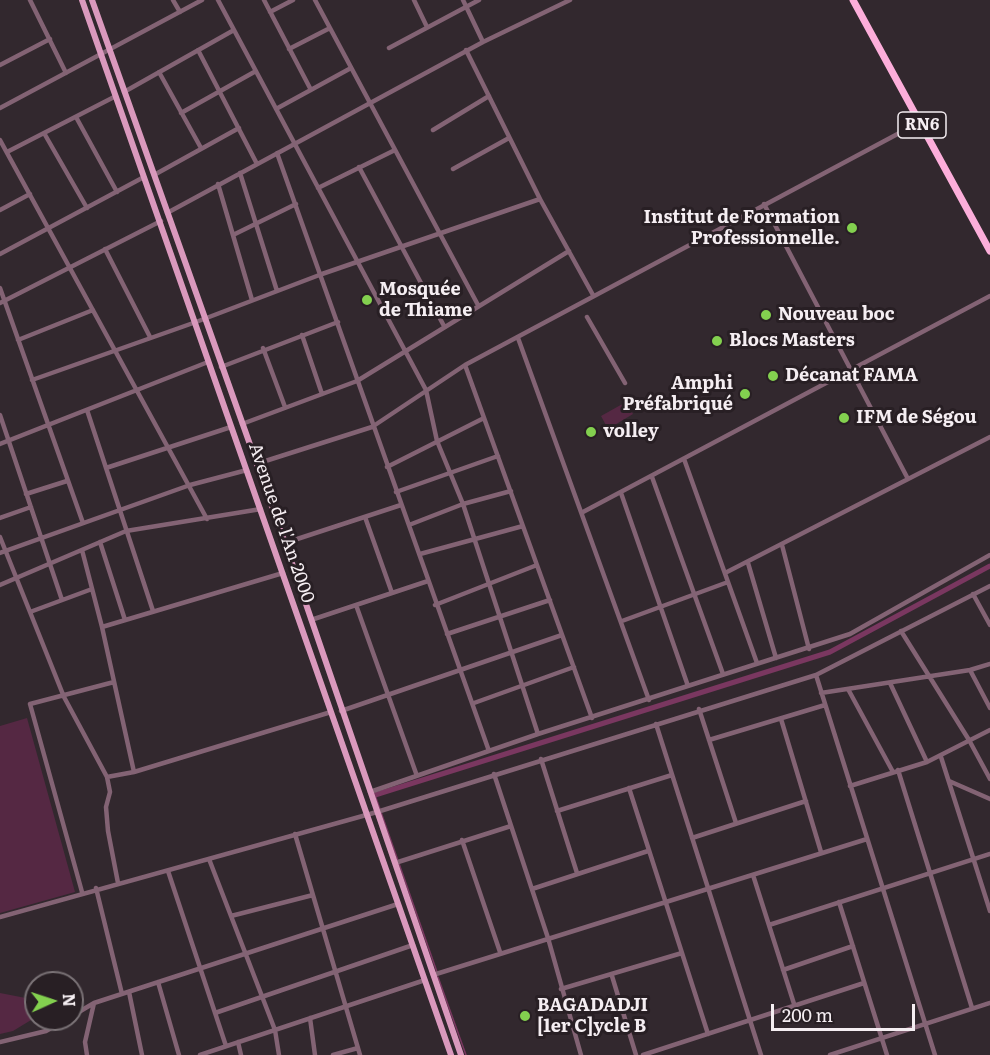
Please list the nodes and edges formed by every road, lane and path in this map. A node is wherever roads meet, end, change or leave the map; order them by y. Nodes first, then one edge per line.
1 (30, 0) edge
2 (82, 0) edge
3 (92, 0) edge
4 (173, 0) edge
5 (202, 0) edge
6 (218, 0) edge
7 (264, 0) edge
8 (293, 0) edge
9 (315, 0) edge
10 (414, 0) edge
11 (463, 0) edge
12 (479, 0) edge
13 (853, 0) edge
14 (565, 1) edge
15 (466, 7) junction
16 (180, 12) junction
17 (270, 12) junction
18 (428, 27) junction
19 (330, 28) junction
20 (234, 30) junction
21 (50, 39) junction
22 (483, 42) junction
23 (389, 48) dead end
24 (289, 49) junction
25 (109, 50) junction
26 (198, 50) junction
27 (466, 50) junction
28 (101, 55) junction
29 (0, 56) edge
30 (2, 64) edge
31 (351, 68) junction
32 (256, 71) junction
33 (159, 72) junction
34 (66, 73) junction
35 (311, 90) junction
36 (220, 91) junction
37 (124, 92) junction
38 (116, 96) junction
39 (489, 96) junction
40 (369, 103) junction
41 (0, 108) edge
42 (276, 109) junction
43 (181, 112) junction
44 (76, 117) junction
45 (920, 122) junction
46 (239, 128) junction
47 (433, 130) dead end
48 (44, 133) junction
49 (509, 138) junction
50 (0, 140) edge
51 (294, 144) junction
52 (201, 148) junction
53 (395, 150) junction
54 (7, 152) junction
55 (277, 153) junction
56 (257, 164) junction
57 (359, 167) junction
58 (453, 169) dead end
59 (240, 173) junction
60 (154, 175) junction
61 (144, 177) junction
62 (218, 184) junction
63 (318, 188) junction
64 (117, 192) junction
65 (30, 195) junction
66 (540, 199) junction
67 (296, 204) junction
68 (764, 204) junction
69 (87, 208) junction
70 (0, 210) edge
71 (167, 213) junction
72 (160, 221) junction
73 (256, 223) junction
74 (48, 229) junction
75 (440, 234) junction
76 (233, 235) junction
77 (403, 247) junction
78 (105, 249) junction
79 (569, 251) junction
80 (990, 251) edge
81 (0, 254) edge
82 (358, 263) junction
83 (69, 266) junction
84 (322, 274) junction
85 (0, 288) edge
86 (277, 291) junction
87 (593, 295) junction
88 (990, 296) edge
89 (252, 300) junction
90 (2, 302) edge
91 (478, 305) junction
92 (93, 310) junction
93 (204, 317) junction
94 (587, 317) dead end
95 (196, 322) junction
96 (338, 322) junction
97 (444, 326) junction
98 (302, 335) junction
99 (150, 338) junction
100 (518, 338) junction
101 (18, 340) junction
102 (263, 348) junction
103 (115, 350) junction
104 (404, 351) junction
105 (208, 362) junction
106 (465, 365) junction
107 (221, 367) junction
108 (852, 371) junction
109 (32, 380) junction
110 (357, 381) junction
111 (625, 383) dead end
112 (137, 390) junction
113 (426, 390) junction
114 (322, 394) junction
115 (285, 407) junction
116 (87, 410) junction
117 (0, 415) edge
118 (484, 418) junction
119 (242, 424) junction
120 (48, 426) junction
121 (231, 427) junction
122 (372, 427) junction
123 (990, 437) edge
124 (9, 441) junction
125 (437, 441) junction
126 (0, 444) edge
127 (168, 448) junction
128 (498, 456) junction
129 (684, 459) junction
130 (256, 465) junction
131 (387, 467) junction
132 (106, 468) junction
133 (247, 470) junction
134 (449, 473) junction
135 (652, 477) junction
136 (908, 480) junction
137 (67, 481) junction
138 (190, 485) junction
139 (511, 491) junction
140 (396, 492) junction
141 (621, 493) junction
142 (26, 494) junction
143 (463, 504) junction
144 (401, 505) junction
145 (31, 507) junction
146 (261, 509) junction
147 (121, 510) junction
148 (583, 512) junction
149 (365, 517) junction
150 (0, 518) edge
151 (207, 519) junction
152 (83, 523) junction
153 (409, 525) junction
154 (523, 526) junction
155 (126, 531) junction
156 (0, 537) edge
157 (42, 538) junction
158 (475, 539) junction
159 (100, 542) junction
160 (285, 543) junction
161 (782, 544) junction
162 (82, 550) junction
163 (7, 551) junction
164 (0, 553) edge
165 (420, 554) junction
166 (990, 555) edge
167 (748, 562) junction
168 (50, 564) junction
169 (537, 565) junction
170 (283, 573) junction
171 (725, 573) junction
172 (16, 578) junction
173 (428, 581) junction
174 (728, 582) junction
175 (489, 584) junction
176 (0, 585) edge
177 (990, 586) edge
178 (92, 589) junction
179 (392, 593) junction
180 (973, 594) junction
181 (695, 595) junction
182 (62, 600) junction
183 (550, 600) junction
184 (356, 605) junction
185 (435, 605) junction
186 (661, 608) junction
187 (153, 611) junction
188 (30, 612) junction
189 (500, 617) junction
190 (125, 620) junction
191 (311, 620) junction
192 (622, 621) junction
193 (990, 626) edge
194 (102, 627) junction
195 (901, 631) junction
196 (447, 634) junction
197 (562, 635) junction
198 (809, 649) junction
199 (512, 652) junction
200 (776, 657) junction
201 (757, 663) junction
202 (990, 664) edge
203 (574, 667) junction
204 (460, 669) junction
205 (970, 669) junction
206 (723, 674) junction
207 (816, 675) junction
208 (928, 677) junction
209 (114, 682) junction
210 (890, 683) junction
211 (522, 686) junction
212 (688, 686) junction
213 (848, 689) junction
214 (821, 693) junction
215 (388, 695) junction
216 (64, 697) junction
217 (649, 700) junction
218 (474, 703) junction
219 (825, 705) junction
220 (990, 708) edge
221 (699, 709) junction
222 (341, 711) junction
223 (331, 712) junction
224 (592, 718) junction
225 (781, 720) junction
226 (656, 724) junction
227 (990, 730) edge
228 (538, 734) junction
229 (709, 740) junction
230 (969, 740) junction
231 (489, 751) junction
232 (941, 756) junction
233 (541, 759) junction
234 (927, 762) junction
235 (896, 771) junction
236 (134, 772) junction
237 (494, 774) junction
238 (672, 775) junction
239 (417, 776) junction
240 (107, 777) junction
241 (990, 779) edge
242 (949, 781) junction
243 (850, 786) junction
244 (629, 788) junction
245 (370, 792) junction
246 (990, 799) edge
247 (806, 801) junction
248 (377, 812) junction
249 (557, 812) junction
250 (367, 815) junction
251 (736, 823) junction
252 (511, 826) junction
253 (295, 834) junction
254 (692, 838) junction
255 (867, 839) junction
256 (462, 840) junction
257 (648, 851) junction
258 (821, 852) junction
259 (990, 854) edge
260 (208, 859) junction
261 (974, 860) junction
262 (395, 863) junction
263 (168, 871) junction
264 (577, 873) junction
265 (930, 874) junction
266 (753, 875) junction
267 (118, 883) junction
268 (96, 888) junction
269 (708, 888) junction
270 (532, 889) junction
271 (883, 889) junction
272 (82, 892) junction
273 (313, 895) junction
274 (666, 901) junction
275 (839, 902) junction
276 (398, 904) junction
277 (990, 911) edge
278 (231, 916) junction
279 (0, 917) edge
280 (769, 925) junction
281 (323, 928) junction
282 (548, 938) junction
283 (413, 945) junction
284 (853, 946) junction
285 (500, 952) junction
286 (682, 953) junction
287 (245, 954) junction
288 (198, 969) junction
289 (783, 970) junction
290 (336, 971) junction
291 (433, 975) junction
292 (612, 976) junction
293 (425, 980) junction
294 (158, 982) junction
295 (864, 983) junction
296 (561, 989) junction
297 (129, 992) junction
298 (122, 994) junction
299 (262, 997) junction
300 (94, 1003) junction
301 (990, 1003) edge
302 (346, 1006) junction
303 (795, 1007) junction
304 (972, 1008) junction
305 (84, 1009) edge
306 (214, 1013) junction
307 (310, 1018) junction
308 (750, 1020) junction
309 (926, 1024) junction
310 (275, 1029) junction
311 (45, 1031) edge
312 (708, 1034) junction
313 (882, 1038) junction
314 (0, 1042) edge
315 (238, 1042) junction
316 (226, 1046) junction
317 (358, 1048) junction
318 (87, 1055) edge
319 (142, 1055) edge
320 (179, 1055) edge
321 (200, 1055) edge
322 (241, 1055) edge
323 (279, 1055) edge
324 (315, 1055) edge
325 (333, 1055) edge
326 (360, 1055) edge
327 (452, 1055) edge
328 (461, 1055) edge
329 (581, 1055) edge
330 (636, 1055) edge
331 (643, 1055) edge
332 (761, 1055) edge
333 (830, 1055) edge
334 (887, 1055) edge
335 (935, 1055) edge

1 - 21 street
2 - 28 main road, Avenue de l'An 2000
3 - 25 main road, Avenue de l'An 2000
4 - 16 street
5 - 16 street
6 - 20 street
7 - 17 street
8 - 17 street
9 - 19 street
10 - 18 street
11 - 15 street
12 - 15 street
13 - 45 highway, RN6
14 - 22 street
15 - 18 street
15 - 22 street
16 - 25 street
17 - 24 street
18 - 23 street
19 - 24 street
19 - 31 street
20 - 26 street
20 - 32 street
21 - 30 street
21 - 34 street
22 - 27 street
24 - 35 street
25 - 28 street
25 - 37 main road, Avenue de l'An 2000
26 - 33 street
26 - 36 street
27 - 39 street
27 - 40 street
28 - 34 street
28 - 38 main road, Avenue de l'An 2000
29 - 30 street
31 - 35 street
31 - 40 street
32 - 36 street
32 - 42 street
33 - 37 street
33 - 43 street
34 - 41 street
35 - 42 street
36 - 43 street
36 - 46 street
37 - 60 main road, Avenue de l'An 2000
38 - 44 street
38 - 61 main road, Avenue de l'An 2000
39 - 47 street
39 - 49 street
40 - 51 street
40 - 53 street
42 - 51 street
43 - 52 street
44 - 48 street
44 - 64 street
45 - 68 street
45 - 80 highway, RN6
46 - 52 street
46 - 56 street
48 - 54 street
48 - 69 street
49 - 58 street
49 - 66 street
50 - 54 street
51 - 55 street
51 - 63 street
52 - 60 street
53 - 57 street
53 - 75 street
54 - 65 street
55 - 56 street
55 - 67 street
56 - 59 street
57 - 63 street
57 - 77 street
59 - 62 street
59 - 73 street
60 - 71 main road, Avenue de l'An 2000
61 - 64 street
61 - 72 main road, Avenue de l'An 2000
62 - 71 street
62 - 76 street
63 - 82 street
64 - 69 street
65 - 70 street
65 - 74 street
66 - 75 street
66 - 79 street
67 - 73 street
67 - 84 street
68 - 87 street
68 - 108 street
69 - 74 street
71 - 93 main road, Avenue de l'An 2000
72 - 78 street
72 - 95 main road, Avenue de l'An 2000
73 - 76 street
73 - 86 street
74 - 81 street
74 - 83 street
75 - 77 street
75 - 91 street
76 - 89 street
77 - 82 street
77 - 97 street
78 - 83 street
78 - 99 street
79 - 87 street
79 - 91 street
82 - 84 street
82 - 104 street
83 - 90 street
83 - 92 street
84 - 86 street
84 - 96 street
85 - 90 street
86 - 89 street
87 - 100 street
88 - 108 street
89 - 93 street
90 - 101 street
91 - 97 street
92 - 101 street
92 - 103 street
93 - 95 street
93 - 107 main road, Avenue de l'An 2000
94 - 111 street
95 - 99 street
95 - 105 main road, Avenue de l'An 2000
96 - 98 street
96 - 110 street
97 - 104 street
98 - 102 street
98 - 114 street
99 - 103 street
100 - 106 street
100 - 148 street
101 - 109 street
102 - 107 street
102 - 115 street
103 - 109 street
103 - 112 street
104 - 110 street
104 - 113 street
105 - 112 street
105 - 121 main road, Avenue de l'An 2000
106 - 113 street
106 - 118 street
107 - 119 main road, Avenue de l'An 2000
108 - 129 street
108 - 136 street
109 - 120 street
110 - 114 street
110 - 122 street
112 - 116 street
112 - 127 street
113 - 122 street
113 - 125 street
114 - 115 street
115 - 119 street
116 - 120 street
116 - 132 street
117 - 124 street
118 - 125 street
118 - 128 street
119 - 130 main road, Avenue de l'An 2000
120 - 124 street
120 - 137 street
121 - 127 street
121 - 133 main road, Avenue de l'An 2000
122 - 130 street
122 - 131 street
123 - 136 street
124 - 126 street
124 - 142 street
125 - 131 street
125 - 134 street
127 - 132 street
127 - 138 street
128 - 134 street
128 - 139 street
129 - 135 street
129 - 171 street
130 - 160 main road, Avenue de l'An 2000
131 - 140 street
132 - 147 street
133 - 138 street
133 - 146 main road, Avenue de l'An 2000
134 - 140 street
134 - 143 street
135 - 141 street
135 - 181 street
136 - 161 street
137 - 142 street
137 - 152 street
138 - 147 street
138 - 151 street
139 - 143 street
139 - 154 street
140 - 144 street
141 - 148 street
141 - 186 street
142 - 145 street
143 - 153 street
143 - 158 street
144 - 149 street
144 - 153 street
145 - 150 street
145 - 157 street
146 - 151 street
146 - 170 main road, Avenue de l'An 2000
147 - 152 street
147 - 155 street
148 - 192 street
149 - 160 street
149 - 179 street
151 - 155 street
152 - 157 street
153 - 165 street
154 - 158 street
154 - 169 street
155 - 159 street
155 - 187 street
156 - 163 street
157 - 163 street
157 - 168 street
158 - 165 street
158 - 175 street
159 - 162 street
159 - 190 street
160 - 191 main road, Avenue de l'An 2000
161 - 167 street
161 - 198 street
162 - 168 street
162 - 178 street
163 - 164 street
163 - 172 street
165 - 173 street
166 - 198 street
167 - 171 street
167 - 200 street
168 - 172 street
168 - 182 street
169 - 175 street
169 - 183 street
170 - 187 street
170 - 223 main road, Avenue de l'An 2000
171 - 174 street
172 - 176 street
172 - 188 street
173 - 179 street
173 - 185 street
174 - 181 street
174 - 201 street
175 - 185 street
175 - 189 street
177 - 180 street
178 - 182 street
178 - 194 street
179 - 184 street
180 - 193 street
180 - 195 street
181 - 186 street
181 - 206 street
182 - 188 street
183 - 189 street
183 - 197 street
184 - 191 street
184 - 215 street
185 - 196 street
186 - 192 street
186 - 212 street
187 - 190 street
188 - 216 street
189 - 196 street
189 - 199 street
190 - 194 street
191 - 222 main road, Avenue de l'An 2000
192 - 217 street
194 - 209 street
195 - 207 street
195 - 208 street
196 - 204 street
197 - 199 street
197 - 203 street
198 - 200 street
199 - 204 street
199 - 211 street
200 - 201 street
201 - 206 street
202 - 205 street
203 - 211 street
203 - 224 street
204 - 215 street
204 - 218 street
205 - 208 street
205 - 220 street
206 - 212 street
207 - 214 street
207 - 221 street
208 - 210 street
208 - 230 street
209 - 216 street
209 - 236 street
210 - 213 street
210 - 234 street
211 - 218 street
211 - 228 street
212 - 217 street
213 - 214 street
213 - 235 street
214 - 219 street
215 - 222 street
215 - 239 street
216 - 240 street
216 - 272 street
217 - 224 street
218 - 231 street
219 - 225 street
219 - 243 street
221 - 226 street
221 - 229 street
222 - 245 main road, Avenue de l'An 2000
223 - 236 street
223 - 250 main road, Avenue de l'An 2000
224 - 228 street
225 - 229 street
225 - 247 street
226 - 233 street
226 - 238 street
227 - 230 street
228 - 231 street
229 - 251 street
230 - 232 street
230 - 241 street
231 - 239 street
232 - 234 street
232 - 242 street
233 - 237 street
233 - 249 street
234 - 235 street
235 - 243 street
235 - 265 street
236 - 240 street
237 - 248 street
237 - 252 street
238 - 244 street
238 - 254 street
239 - 245 street
240 - 267 street
242 - 246 street
242 - 261 street
243 - 255 street
244 - 249 street
244 - 257 street
245 - 248 main road, Avenue de l'An 2000
247 - 251 street
247 - 258 street
248 - 250 street
248 - 262 main road, Avenue de l'An 2000
249 - 264 street
250 - 253 street
250 - 276 main road, Avenue de l'An 2000
251 - 254 street
252 - 256 street
252 - 270 street
253 - 260 street
253 - 273 street
254 - 269 street
255 - 258 street
255 - 271 street
256 - 262 street
256 - 285 street
257 - 264 street
257 - 274 street
258 - 266 street
259 - 261 street
260 - 263 street
260 - 278 street
261 - 265 street
261 - 277 street
262 - 291 main road, Avenue de l'An 2000
263 - 267 street
263 - 288 street
264 - 270 street
265 - 271 street
265 - 304 street
266 - 269 street
266 - 280 street
267 - 268 street
268 - 272 street
268 - 298 street
269 - 274 street
269 - 308 street
270 - 282 street
271 - 275 street
271 - 309 street
272 - 279 street
273 - 278 street
273 - 281 street
274 - 282 street
274 - 286 street
275 - 280 street
275 - 284 street
276 - 281 street
276 - 283 main road, Avenue de l'An 2000
278 - 287 street
280 - 289 street
281 - 287 street
281 - 290 street
282 - 285 street
282 - 296 street
283 - 290 street
283 - 293 main road, Avenue de l'An 2000
284 - 289 street
284 - 295 street
285 - 291 street
286 - 292 street
286 - 312 street
287 - 288 street
287 - 299 street
288 - 294 street
288 - 306 street
289 - 303 street
290 - 299 street
290 - 302 street
291 - 328 main road, Avenue de l'An 2000
292 - 296 street
292 - 330 street
293 - 302 street
293 - 327 main road, Avenue de l'An 2000
294 - 297 street
294 - 320 street
295 - 303 street
295 - 313 street
296 - 329 street
297 - 298 street
297 - 319 street
298 - 300 street
299 - 306 street
299 - 310 street
300 - 305 street
300 - 318 street
301 - 304 street
302 - 307 street
302 - 317 street
303 - 308 street
304 - 309 street
306 - 316 street
307 - 310 street
307 - 324 street
308 - 312 street
308 - 332 street
309 - 313 street
309 - 335 street
310 - 315 street
310 - 323 street
311 - 314 street
312 - 331 street
313 - 333 street
313 - 334 street
315 - 316 street
315 - 322 street
316 - 321 street
317 - 325 street
317 - 326 street

